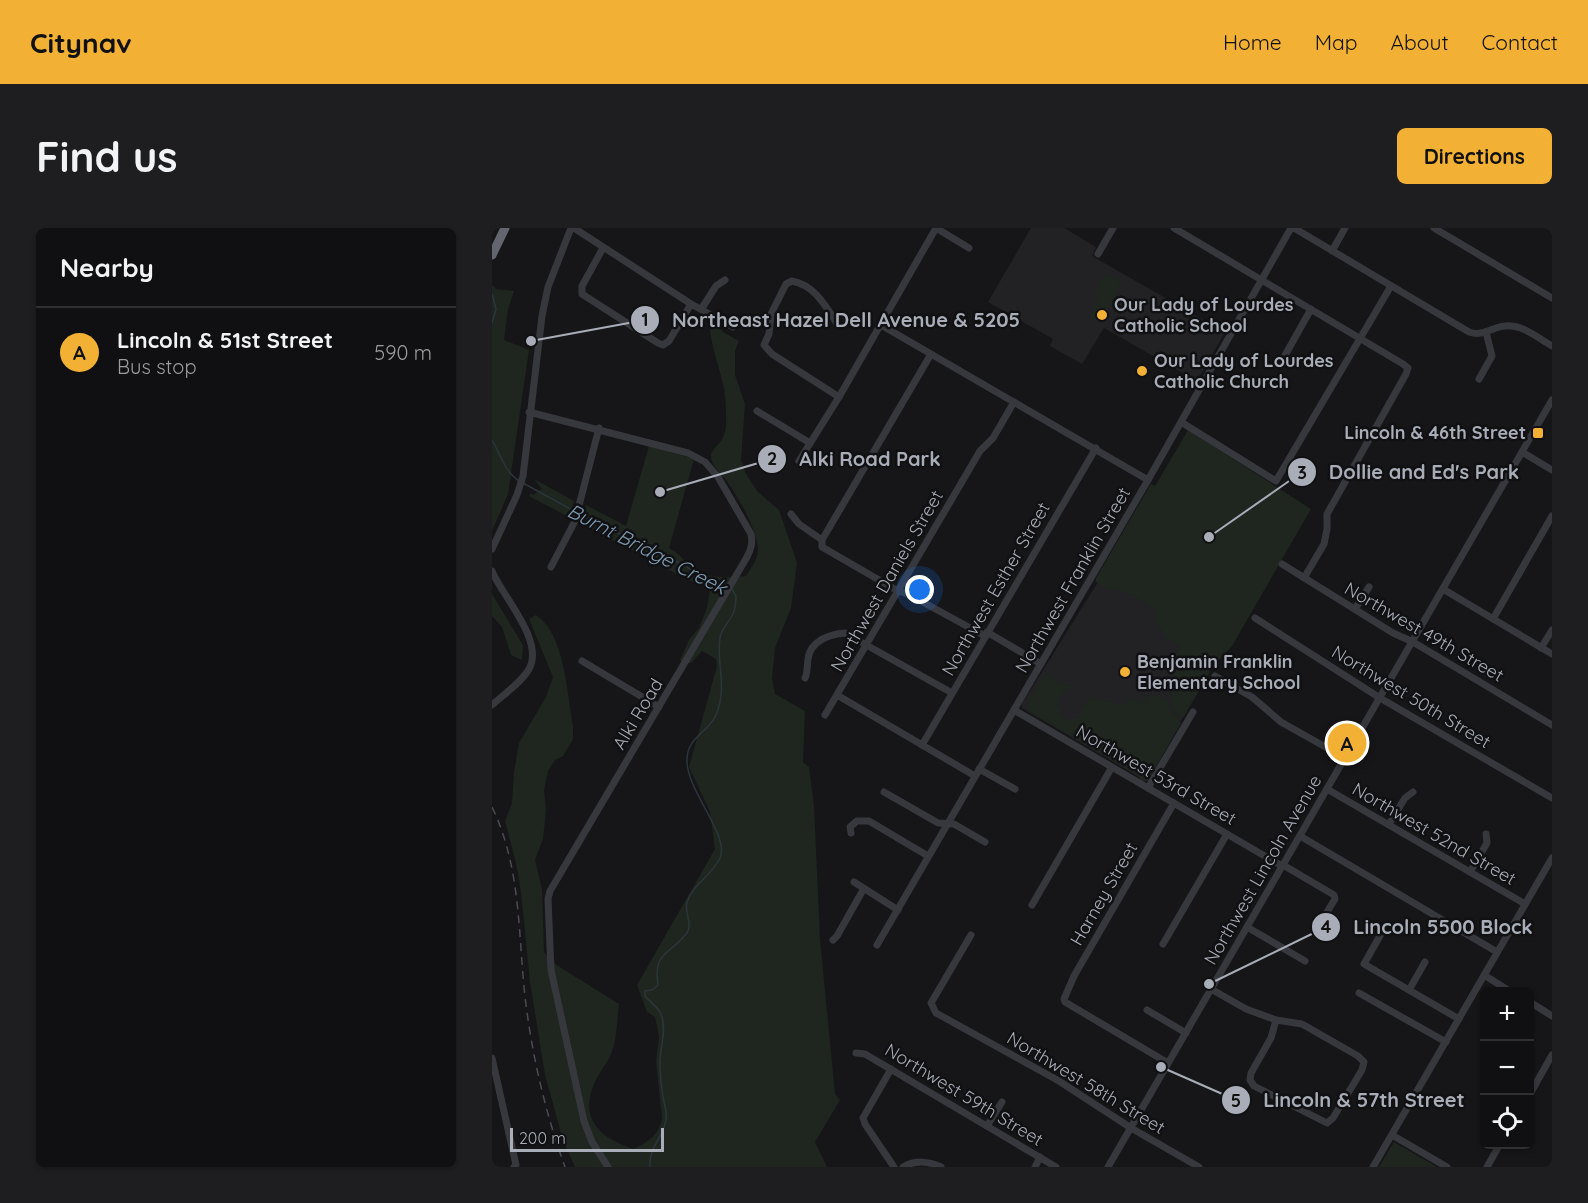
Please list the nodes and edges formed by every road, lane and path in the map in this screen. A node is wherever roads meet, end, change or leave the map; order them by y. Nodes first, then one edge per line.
1 (505, 228) edge
2 (572, 228) edge
3 (936, 228) edge
4 (1113, 228) edge
5 (1174, 228) edge
6 (1293, 228) edge
7 (1346, 228) edge
8 (1434, 228) edge
9 (603, 248) junction
10 (969, 248) dead end
11 (1332, 250) junction
12 (1098, 254) dead end
13 (492, 255) edge
14 (725, 280) dead end
15 (1262, 280) junction
16 (1391, 286) junction
17 (1552, 298) edge
18 (691, 304) junction
19 (702, 308) junction
20 (1311, 309) junction
21 (836, 322) dead end
22 (880, 325) junction
23 (733, 327) dead end
24 (1486, 332) junction
25 (1360, 338) junction
26 (1552, 346) edge
27 (931, 354) junction
28 (1283, 359) dead end
29 (1479, 379) dead end
30 (839, 397) junction
31 (1552, 400) edge
32 (1014, 402) junction
33 (757, 411) dead end
34 (529, 412) junction
35 (1181, 422) junction
36 (599, 428) junction
37 (810, 443) junction
38 (1096, 448) junction
39 (1522, 452) junction
40 (799, 461) dead end
41 (1552, 470) edge
42 (1148, 480) junction
43 (791, 514) dead end
44 (1552, 516) edge
45 (822, 540) junction
46 (492, 549) edge
47 (1282, 564) dead end
48 (551, 567) dead end
49 (492, 571) edge
50 (1304, 578) junction
51 (1369, 587) dead end
52 (1443, 590) junction
53 (898, 591) junction
54 (1355, 609) junction
55 (1255, 618) dead end
56 (1492, 619) junction
57 (1552, 630) edge
58 (986, 634) junction
59 (1413, 642) junction
60 (867, 644) junction
61 (1541, 648) junction
62 (1552, 654) edge
63 (582, 661) dead end
64 (1041, 664) junction
65 (1215, 676) dead end
66 (805, 678) dead end
67 (952, 693) junction
68 (837, 695) junction
69 (1380, 698) junction
70 (492, 705) edge
71 (659, 707) junction
72 (1014, 710) junction
73 (1193, 712) dead end
74 (825, 715) dead end
75 (1552, 725) edge
76 (922, 745) junction
77 (1345, 758) junction
78 (1112, 767) junction
79 (977, 772) junction
80 (1148, 788) junction
81 (1015, 789) dead end
82 (1327, 789) junction
83 (884, 792) dead end
84 (1413, 792) dead end
85 (1552, 798) edge
86 (1174, 803) junction
87 (948, 823) junction
88 (1389, 824) junction
89 (851, 833) dead end
90 (1227, 834) junction
91 (1486, 834) dead end
92 (1300, 836) junction
93 (985, 842) dead end
94 (928, 856) junction
95 (1551, 862) edge
96 (1283, 866) junction
97 (1470, 872) junction
98 (854, 882) dead end
99 (863, 890) junction
100 (1525, 904) junction
101 (1032, 905) dead end
102 (897, 910) junction
103 (1322, 920) dead end
104 (1248, 927) junction
105 (1381, 934) dead end
106 (971, 935) dead end
107 (833, 940) dead end
108 (1163, 944) dead end
109 (877, 945) dead end
110 (1497, 952) junction
111 (1305, 961) dead end
112 (1425, 962) dead end
113 (1484, 975) junction
114 (1503, 987) edge
115 (1211, 989) junction
116 (1409, 990) junction
117 (1359, 993) dead end
118 (1534, 1005) edge
119 (1147, 1010) dead end
120 (1552, 1016) edge
121 (1459, 1019) junction
122 (1276, 1020) junction
123 (1186, 1033) junction
124 (1446, 1042) junction
125 (856, 1053) dead end
126 (1552, 1055) edge
127 (1168, 1063) junction
128 (492, 1064) edge
129 (891, 1069) junction
130 (1534, 1087) edge
131 (1002, 1102) dead end
132 (987, 1126) junction
133 (1131, 1128) junction
134 (1392, 1135) junction
135 (1497, 1149) edge
136 (1040, 1157) junction
137 (514, 1167) edge
138 (608, 1167) edge
139 (894, 1167) edge
140 (903, 1167) edge
141 (941, 1167) edge
142 (1035, 1167) edge
143 (1056, 1167) edge
144 (1108, 1167) edge
145 (1199, 1167) edge
146 (1373, 1167) edge
147 (1447, 1167) edge
148 (1487, 1167) edge

1 - 13 highway
2 - 9 street
2 - 34 street
3 - 10 street
3 - 22 street
4 - 12 street
5 - 15 street
6 - 11 street
6 - 15 street, Northwest Franklin Street
7 - 11 street
8 - 17 street
9 - 18 street
9 - 18 street
11 - 16 street
14 - 19 street
15 - 20 street
15 - 35 street, Northwest Franklin Street
16 - 24 street
16 - 25 street
18 - 19 street
19 - 23 street
20 - 25 street
20 - 28 street
21 - 30 street
22 - 27 street
22 - 30 street
24 - 26 street
24 - 29 street
25 - 35 street
25 - 50 street
27 - 32 street
27 - 45 street
30 - 37 street
31 - 39 street, Northwest Lincoln Avenue
32 - 38 street
32 - 53 street, Northwest Daniels Street
33 - 37 street
34 - 36 street, Alki Road
34 - 46 street
35 - 42 street, Northwest Franklin Street
36 - 48 street
36 - 71 street, Alki Road
37 - 40 street
38 - 42 street
38 - 58 street, Northwest Esther Street
39 - 41 street
39 - 52 street, Northwest Lincoln Avenue
42 - 64 street, Northwest Franklin Street
43 - 45 street
44 - 56 street
45 - 53 street
47 - 50 street, Northwest 49th Street
49 - 70 street
50 - 54 street, Northwest 49th Street
51 - 54 street
52 - 56 street
52 - 59 street, Northwest Lincoln Avenue
53 - 58 street
53 - 60 street, Northwest Daniels Street
54 - 59 street, Northwest 49th Street
55 - 69 street, Northwest 50th Street
56 - 61 street
57 - 61 street
58 - 64 street
58 - 67 street, Northwest Esther Street
59 - 69 street, Northwest Lincoln Avenue
59 - 75 street, Northwest 49th Street
60 - 66 street
60 - 67 street
60 - 68 street, Northwest Daniels Street
61 - 62 street
63 - 71 street
64 - 72 street, Northwest Franklin Street
65 - 77 street
67 - 76 street, Northwest Esther Street
68 - 74 street, Northwest Daniels Street
68 - 76 street
69 - 77 street, Northwest Lincoln Avenue
69 - 85 street, Northwest 50th Street
71 - 138 street, Alki Road
72 - 78 street, Northwest 53rd Street
72 - 79 street, Northwest Franklin Street
73 - 80 street
76 - 79 street
77 - 82 street, Northwest Lincoln Avenue
78 - 80 street, Northwest 53rd Street
78 - 101 street
79 - 81 street
79 - 87 street, Northwest Franklin Street
80 - 86 street, Northwest 53rd Street
82 - 88 street, Northwest 52nd Street
82 - 92 street, Northwest Lincoln Avenue
83 - 87 street
84 - 88 street
86 - 90 street, Northwest 53rd Street
86 - 127 street, Harney Street
87 - 93 street
87 - 94 street, Northwest Franklin Street
88 - 97 street, Northwest 52nd Street
89 - 94 street
90 - 96 street, Northwest 53rd Street
90 - 108 street
91 - 97 street
92 - 96 street, Northwest Lincoln Avenue
92 - 110 street
94 - 102 street, Northwest Franklin Street
95 - 100 street
96 - 103 street, Northwest 53rd Street
96 - 104 street, Northwest Lincoln Avenue
97 - 100 street, Northwest 52nd Street
98 - 99 street
99 - 102 street
99 - 107 street
100 - 110 street
102 - 109 street, Northwest Franklin Street
104 - 111 street
104 - 115 street, Northwest Lincoln Avenue
105 - 116 street
106 - 133 street, Northwest 58th Street
110 - 113 street
112 - 116 street
113 - 114 street
113 - 121 street
115 - 122 street
115 - 123 street, Northwest Lincoln Avenue
116 - 121 street
117 - 124 street
118 - 120 street
119 - 123 street
121 - 124 street
122 - 122 street
123 - 127 street, Northwest Lincoln Avenue
124 - 134 street
125 - 129 street, Northwest 59th Street
126 - 130 street
127 - 133 street, Northwest Lincoln Avenue
128 - 137 street
129 - 132 street, Northwest 59th Street
129 - 139 street
131 - 132 street
132 - 136 street, Northwest 59th Street
133 - 144 street, Northwest Lincoln Avenue
133 - 145 street, Northwest 58th Street
134 - 146 street
134 - 147 street
135 - 148 street
136 - 142 street
136 - 143 street, Northwest 59th Street
140 - 141 street

